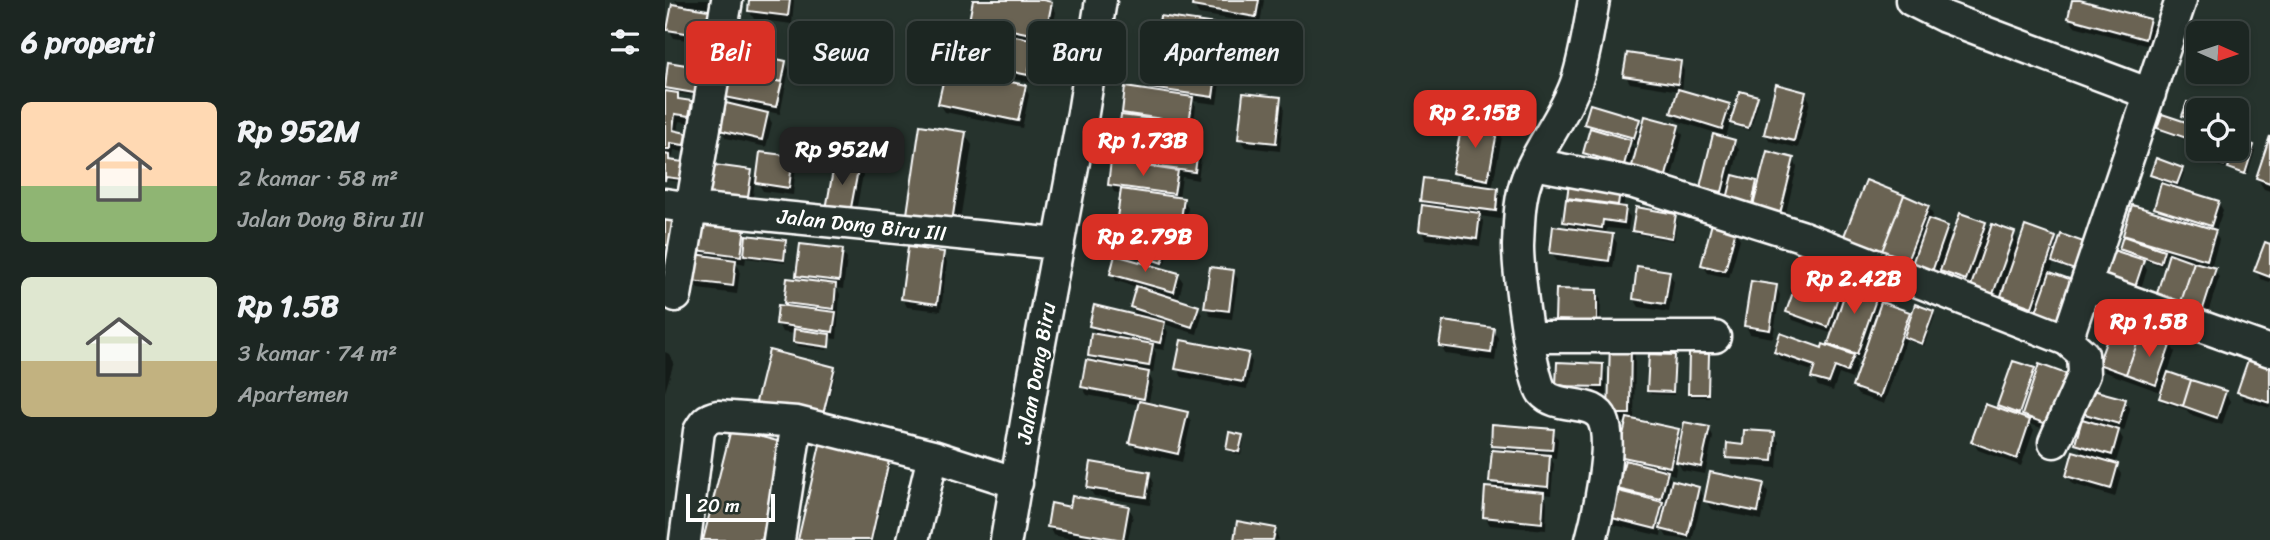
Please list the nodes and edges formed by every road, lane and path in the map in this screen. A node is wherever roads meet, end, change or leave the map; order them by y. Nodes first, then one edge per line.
1 (727, 0) edge
2 (1101, 0) edge
3 (1594, 0) edge
4 (1911, 0) edge
5 (2181, 0) edge
6 (2150, 94) junction
7 (1534, 164) junction
8 (678, 206) edge
9 (1059, 244) junction
10 (2086, 285) junction
11 (676, 296) dead end
12 (1528, 337) junction
13 (1715, 337) dead end
14 (2067, 340) junction
15 (2270, 351) edge
16 (797, 422) junction
17 (2054, 442) dead end
18 (933, 456) junction
19 (1017, 483) junction
20 (685, 540) edge
21 (779, 540) edge
22 (913, 540) edge
23 (1006, 540) edge
24 (1591, 540) edge

1 - 8 street
2 - 9 street, Jalan Dong Biru
3 - 7 street
4 - 6 street
5 - 6 street
6 - 10 street
7 - 12 street
7 - 14 street
8 - 9 street, Jalan Dong Biru III
8 - 11 street
9 - 19 street, Jalan Dong Biru
10 - 14 street
10 - 15 street
12 - 13 street
12 - 24 street
14 - 17 street
16 - 18 street
16 - 20 street
16 - 21 street
18 - 19 street
18 - 22 street
19 - 23 street, Jalan Dong Biru

